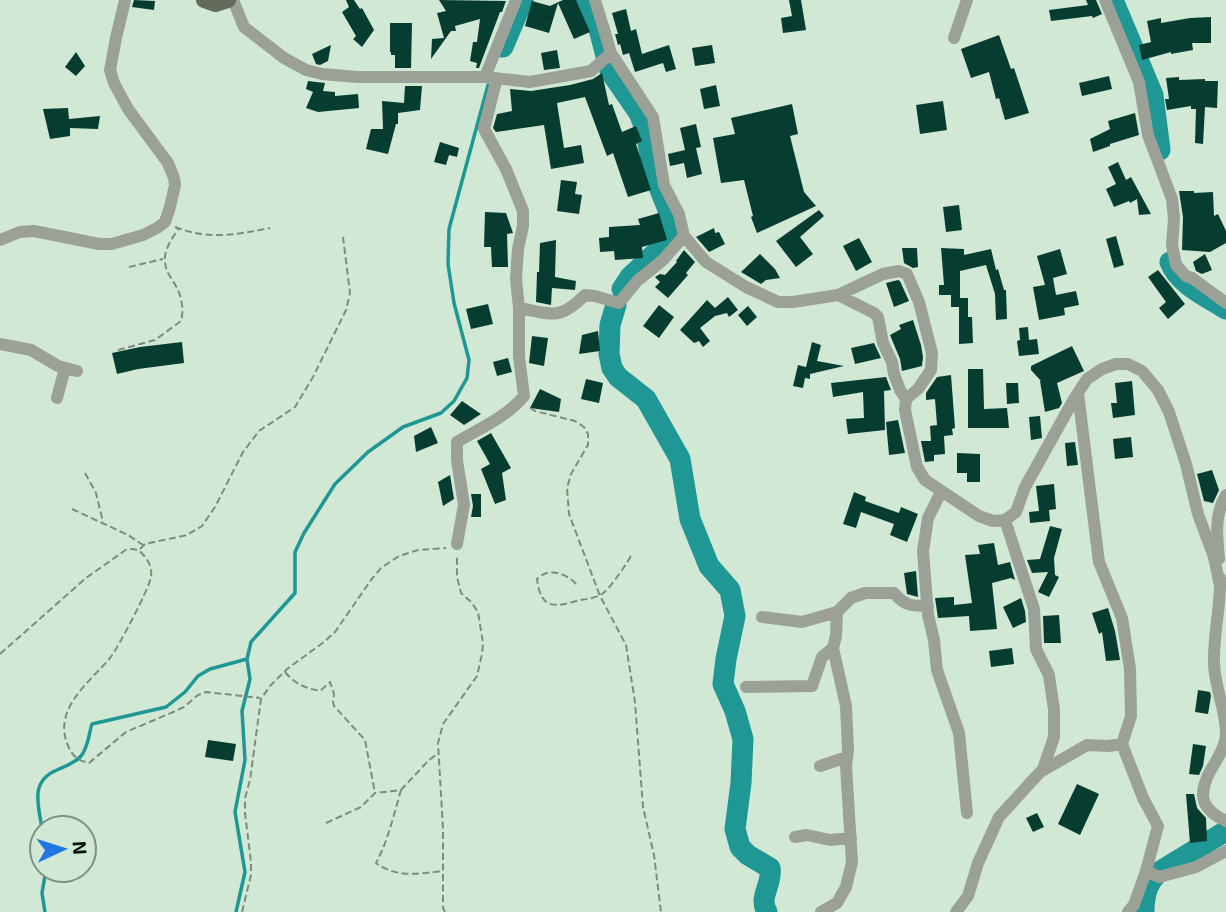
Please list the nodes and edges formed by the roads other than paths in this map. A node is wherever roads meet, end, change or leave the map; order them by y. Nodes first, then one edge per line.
1 (125, 0) edge
2 (204, 0) edge
3 (230, 0) edge
4 (516, 0) edge
5 (595, 0) edge
6 (967, 0) edge
7 (1105, 0) edge
8 (954, 38) dead end
9 (607, 57) junction
10 (491, 77) junction
11 (684, 236) junction
12 (0, 240) edge
13 (838, 295) junction
14 (1226, 303) edge
15 (519, 308) junction
16 (0, 344) edge
17 (1078, 393) junction
18 (57, 398) dead end
19 (906, 399) junction
20 (941, 492) junction
21 (1226, 495) edge
22 (1005, 520) junction
23 (457, 544) road end
24 (1220, 586) junction
25 (928, 606) junction
26 (836, 612) junction
27 (762, 617) dead end
28 (833, 648) junction
29 (746, 687) dead end
30 (1122, 744) junction
31 (847, 757) junction
32 (821, 766) dead end
33 (1040, 772) junction
34 (967, 813) dead end
35 (1225, 821) edge
36 (795, 837) dead end
37 (851, 838) junction
38 (1226, 851) edge
39 (1152, 874) junction
40 (821, 912) edge
41 (956, 912) edge
42 (1128, 912) edge

1 - 12 street
2 - 3 main road
3 - 10 street
4 - 10 street
5 - 9 street
6 - 8 street
7 - 14 street
9 - 10 street
9 - 11 street
10 - 15 street
11 - 13 street
11 - 15 street
13 - 19 street
13 - 19 street
15 - 23 street
16 - 18 street
17 - 22 street
17 - 24 street
17 - 30 street
19 - 20 street
20 - 22 street
20 - 25 street
21 - 24 street
22 - 33 street
24 - 35 street
25 - 26 street
25 - 34 street
26 - 27 street
26 - 28 street
28 - 29 street
28 - 31 street
30 - 33 street
30 - 39 street
31 - 32 street
31 - 37 street
33 - 41 street
36 - 37 street
37 - 40 street
38 - 39 street
39 - 42 street

